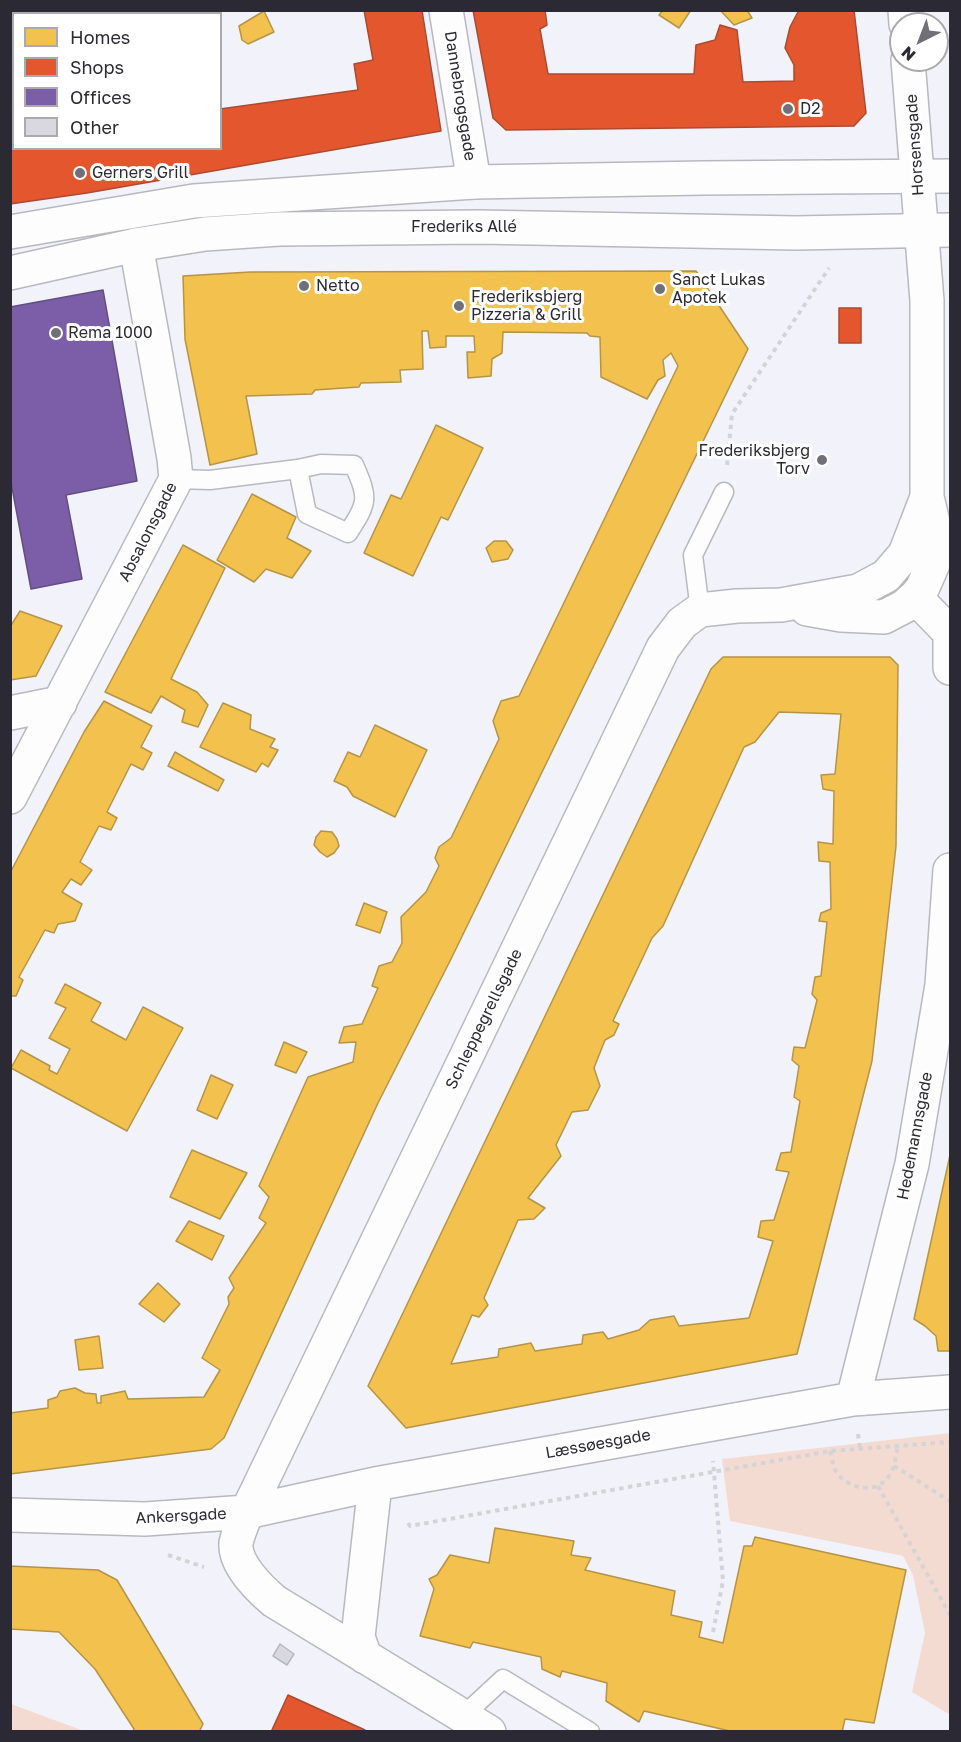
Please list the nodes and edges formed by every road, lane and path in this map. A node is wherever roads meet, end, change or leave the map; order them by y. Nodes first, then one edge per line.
1 (446, 10) edge
2 (909, 72) edge
3 (917, 176) junction
4 (951, 176) edge
5 (474, 182) junction
6 (936, 230) edge
7 (10, 232) edge
8 (832, 232) junction
9 (136, 245) junction
10 (10, 273) edge
11 (298, 469) dead end
12 (176, 479) junction
13 (724, 492) joint
14 (927, 497) junction
15 (915, 597) junction
16 (781, 605) junction
17 (700, 610) junction
18 (950, 633) edge
19 (951, 668) edge
20 (60, 703) junction
21 (10, 713) edge
22 (10, 797) edge
23 (951, 870) edge
24 (951, 1392) edge
25 (853, 1399) junction
26 (708, 1425) junction
27 (951, 1442) edge
28 (898, 1445) junction
29 (830, 1451) junction
30 (894, 1466) junction
31 (715, 1471) junction
32 (375, 1484) junction
33 (878, 1486) junction
34 (951, 1501) edge
35 (247, 1512) junction
36 (10, 1515) edge
37 (951, 1615) edge
38 (713, 1632) dead end
39 (366, 1657) junction
40 (469, 1726) edge
41 (590, 1731) edge

1 - 5 street, Dannebrogsgade
2 - 3 street, Horsensgade
3 - 4 street
3 - 5 street
3 - 6 street, Horsensgade
5 - 7 street
6 - 8 street, Frederiks Allé
6 - 14 street
8 - 9 street, Frederiks Allé
8 - 13 path
9 - 10 street, Frederiks Allé
9 - 12 street, Absalonsgade
11 - 12 lane
12 - 20 street, Absalonsgade
13 - 17 lane
14 - 15 street
14 - 16 street
15 - 16 street
15 - 18 street
16 - 17 street
17 - 35 street, Schleppegrellsgade
18 - 19 street
20 - 21 street
20 - 22 street, Absalonsgade
23 - 25 street, Hedemannsgade
24 - 25 street, Læssøesgade
25 - 26 street, Læssøesgade
26 - 31 path
26 - 32 street, Læssøesgade
27 - 28 path
28 - 29 path
28 - 30 path
29 - 31 path
29 - 33 path
30 - 33 path
30 - 34 path
31 - 32 path
31 - 38 path
32 - 35 street, Læssøesgade
32 - 39 street
33 - 37 path
35 - 36 street, Ankersgade
35 - 39 street, Ankersgade
39 - 40 street, Ankersgade
40 - 41 lane

